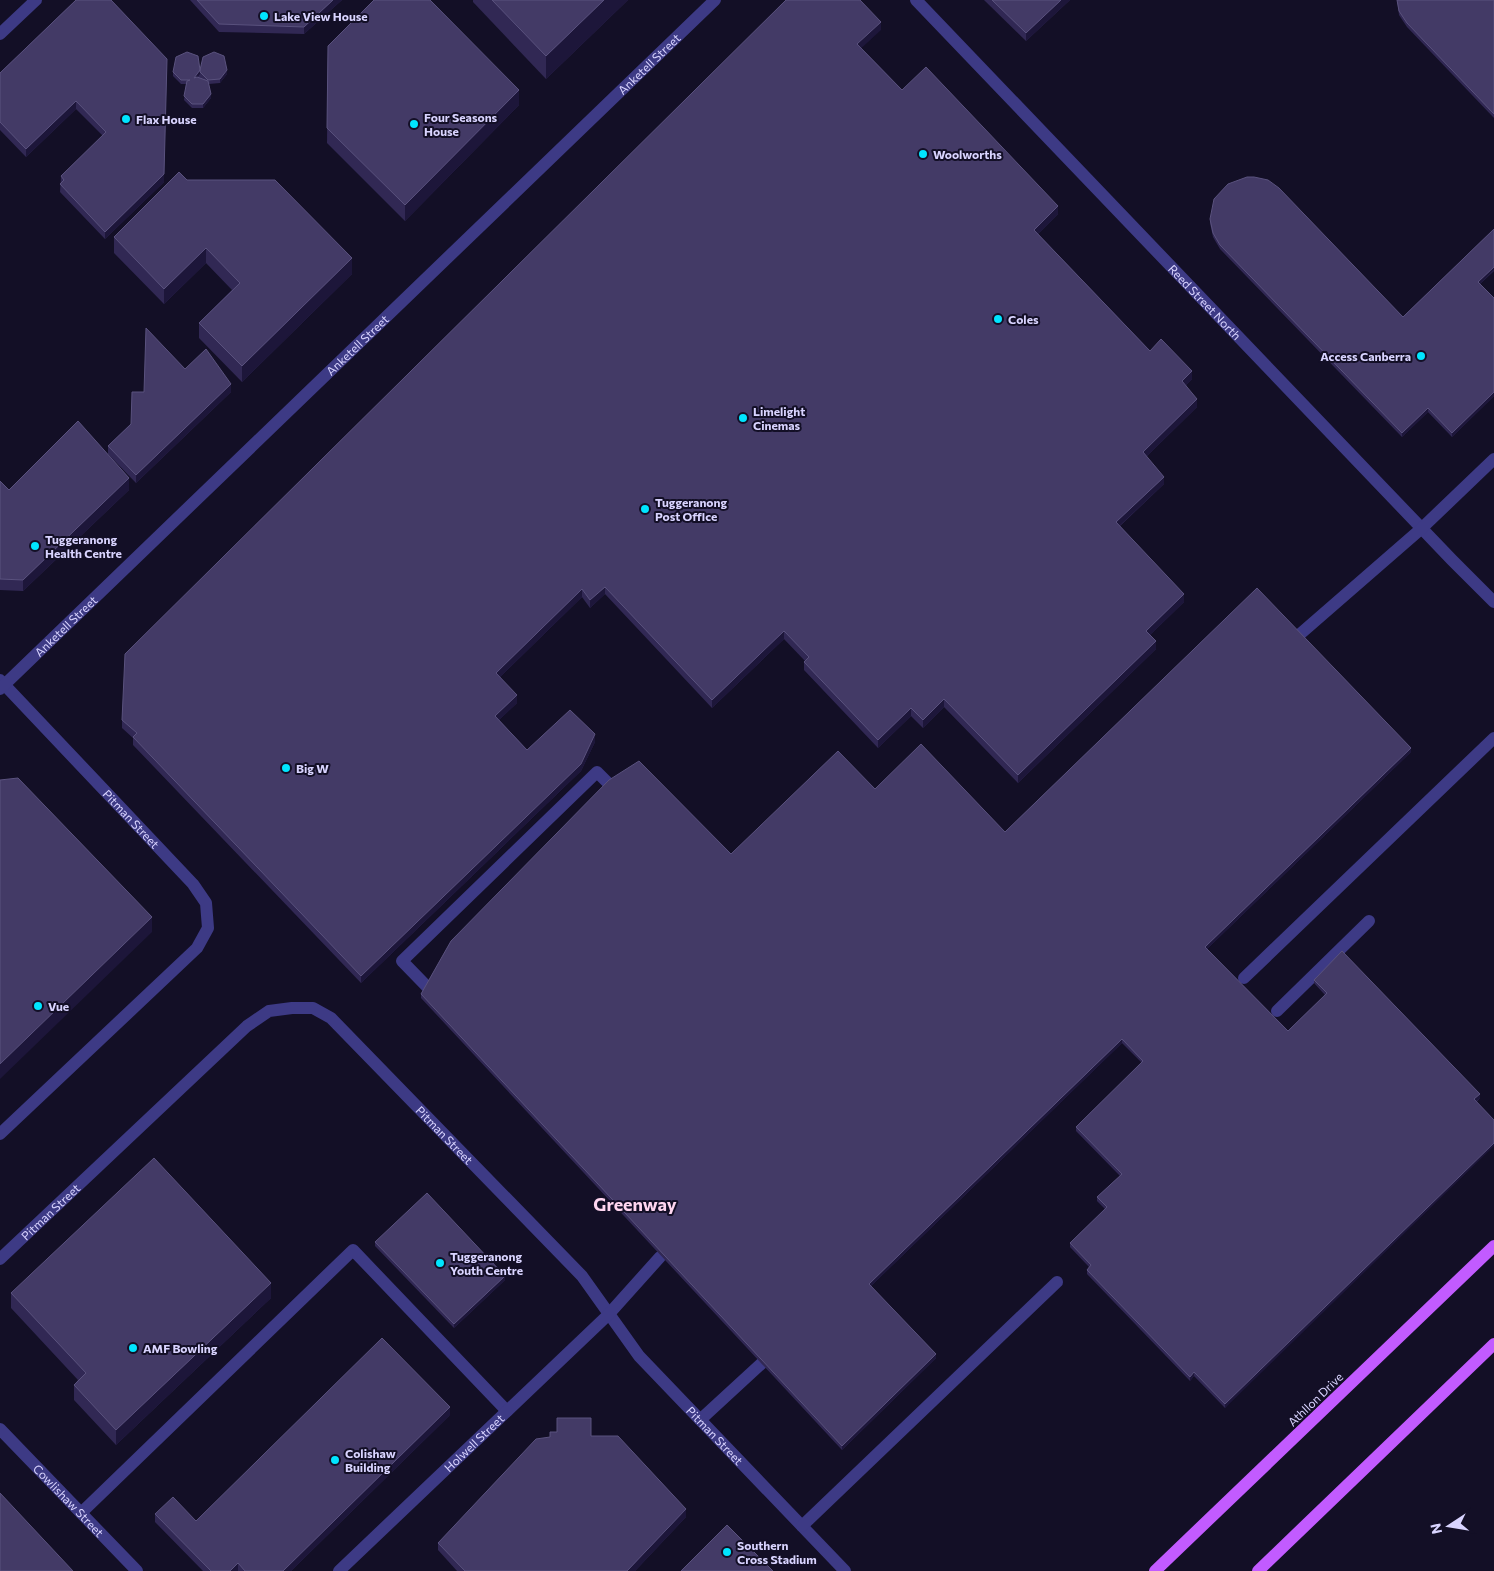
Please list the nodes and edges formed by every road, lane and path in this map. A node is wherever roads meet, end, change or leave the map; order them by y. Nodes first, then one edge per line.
1 (36, 0) edge
2 (715, 0) edge
3 (916, 0) edge
4 (0, 34) edge
5 (1494, 459) edge
6 (1422, 528) junction
7 (1494, 602) edge
8 (1299, 635) edge
9 (2, 685) edge
10 (1494, 738) edge
11 (609, 784) edge
12 (1369, 921) dead end
13 (1244, 978) dead end
14 (450, 1010) edge
15 (1277, 1011) dead end
16 (0, 1134) edge
17 (1494, 1246) edge
18 (660, 1257) edge
19 (0, 1259) edge
20 (1057, 1282) dead end
21 (608, 1314) junction
22 (770, 1342) edge
23 (1494, 1344) edge
24 (507, 1411) junction
25 (700, 1420) junction
26 (0, 1429) edge
27 (81, 1513) junction
28 (802, 1526) junction
29 (137, 1571) edge
30 (340, 1571) edge
31 (845, 1571) edge
32 (1155, 1571) edge
33 (1258, 1571) edge

1 - 4 street
2 - 9 street, Anketell Street
3 - 6 street, Reed Street North
5 - 6 street
6 - 7 street, Reed Street North
6 - 8 street
9 - 16 street, Pitman Street
10 - 13 street
11 - 14 street
12 - 15 street
17 - 32 main road, Athllon Drive
18 - 21 street, Holwell Street
19 - 21 street, Pitman Street
20 - 28 street
21 - 24 street, Holwell Street
21 - 25 street, Pitman Street
22 - 25 street
23 - 33 main road
24 - 27 street
24 - 30 street, Holwell Street
25 - 28 street, Pitman Street
26 - 27 street, Cowlishaw Street
27 - 29 street, Cowlishaw Street
28 - 31 street, Pitman Street

